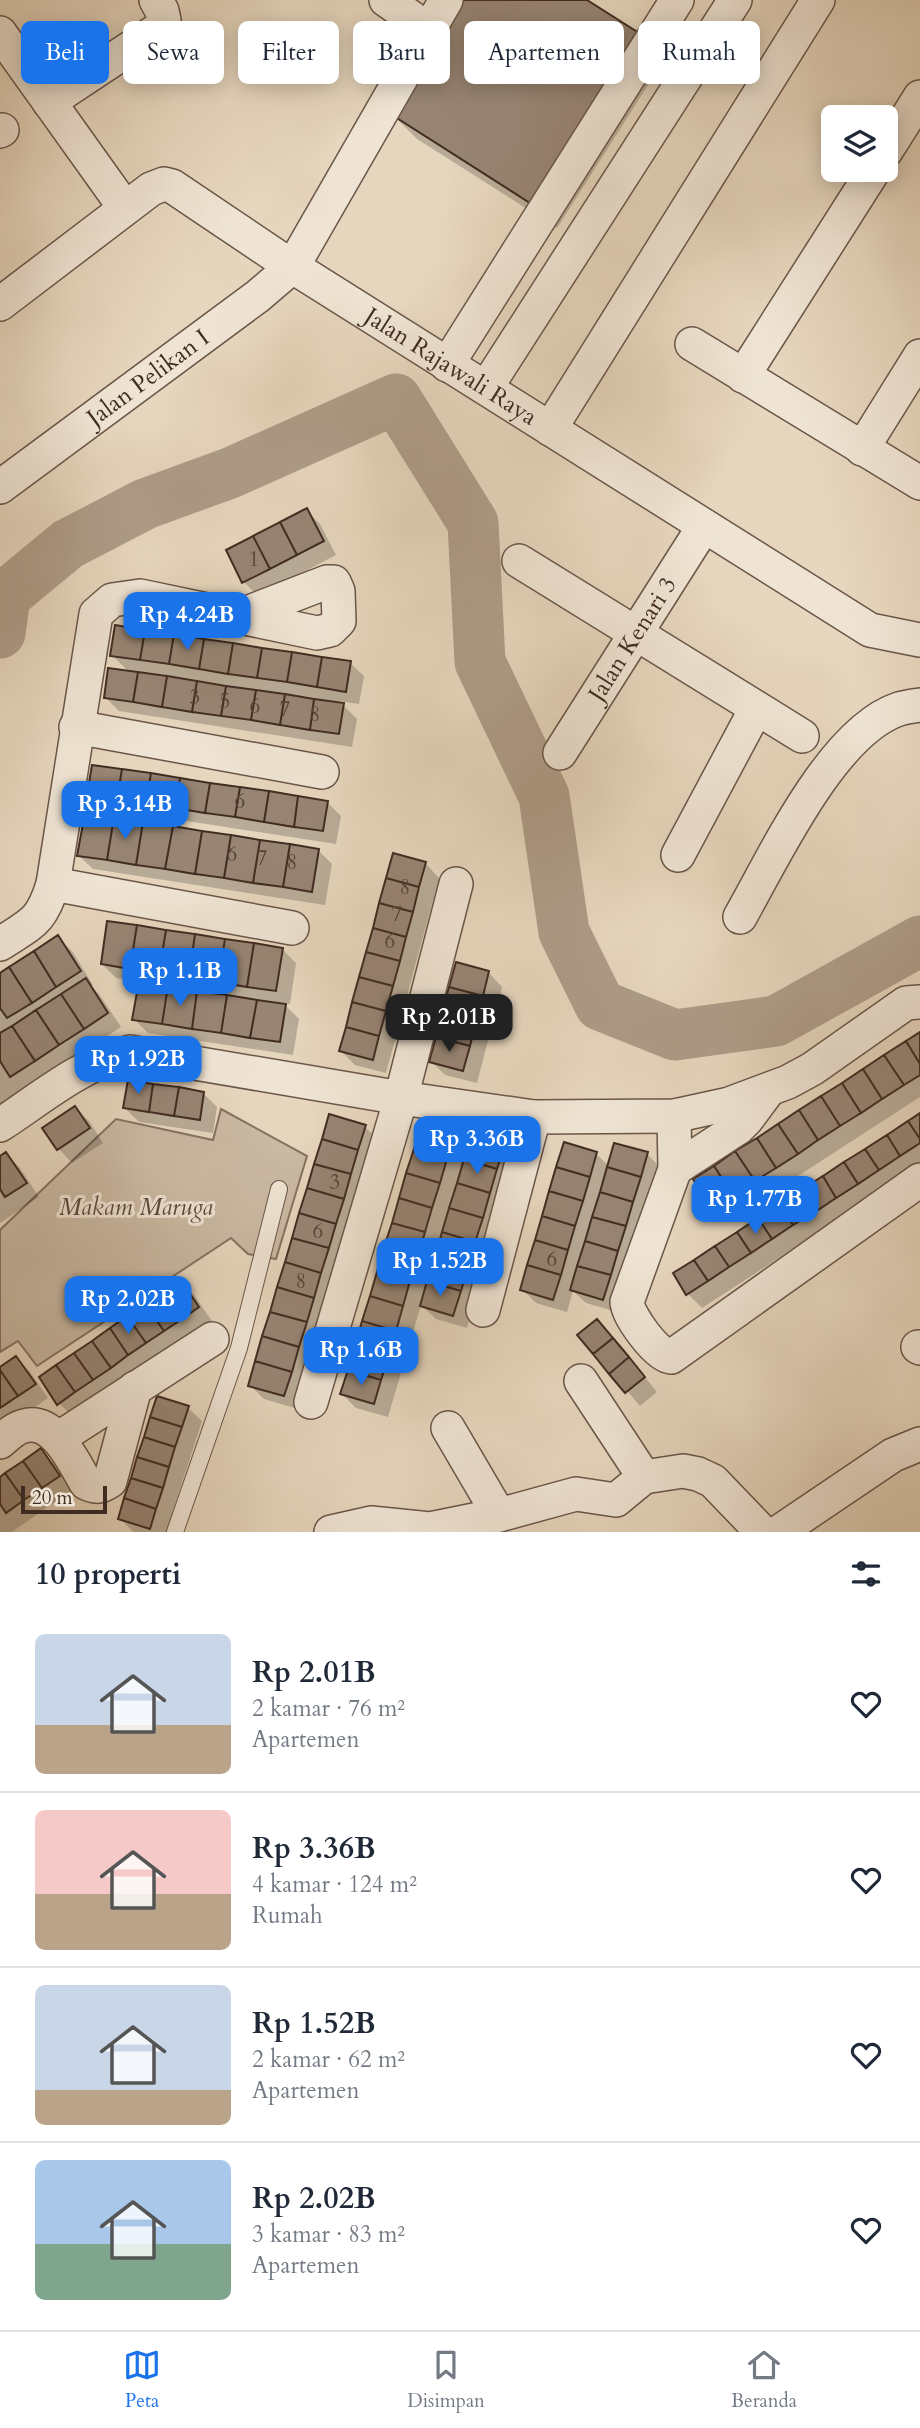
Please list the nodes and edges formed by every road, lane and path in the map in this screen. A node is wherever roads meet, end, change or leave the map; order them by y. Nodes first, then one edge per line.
1 (156, 0) edge
2 (386, 0) edge
3 (446, 0) edge
4 (735, 0) edge
5 (818, 0) edge
6 (663, 5) edge
7 (416, 21) edge
8 (433, 21) edge
9 (0, 33) edge
10 (397, 84) edge
11 (920, 97) edge
12 (49, 102) junction
13 (898, 132) edge
14 (866, 182) edge
15 (125, 208) junction
16 (293, 266) junction
17 (0, 304) edge
18 (692, 344) dead end
19 (920, 356) edge
20 (447, 365) junction
21 (743, 376) junction
22 (486, 388) junction
23 (550, 429) junction
24 (862, 449) junction
25 (920, 483) edge
26 (0, 487) edge
27 (704, 526) junction
28 (519, 561) dead end
29 (239, 616) dead end
30 (635, 635) junction
31 (920, 640) edge
32 (920, 705) edge
33 (756, 709) junction
34 (76, 727) junction
35 (802, 737) dead end
36 (560, 753) dead end
37 (322, 772) dead end
38 (678, 855) dead end
39 (53, 884) junction
40 (456, 884) dead end
41 (740, 917) dead end
42 (292, 928) dead end
43 (0, 944) edge
44 (920, 1002) edge
45 (766, 1092) junction
46 (401, 1098) junction
47 (674, 1116) junction
48 (534, 1117) junction
49 (0, 1125) edge
50 (675, 1168) junction
51 (920, 1180) edge
52 (279, 1189) dead end
53 (483, 1310) dead end
54 (212, 1339) dead end
55 (581, 1381) dead end
56 (135, 1388) junction
57 (311, 1402) dead end
58 (448, 1428) dead end
59 (59, 1438) junction
60 (0, 1442) edge
61 (920, 1444) edge
62 (644, 1477) junction
63 (499, 1515) junction
64 (175, 1532) edge
65 (331, 1532) edge
66 (762, 1532) edge
67 (779, 1532) edge

1 - 12 street
2 - 7 street
3 - 8 street, Jalan Pelikan I
4 - 22 street
5 - 23 street
6 - 20 street
9 - 12 street
10 - 16 street, Jalan Pelikan I
11 - 13 street
12 - 15 street
14 - 21 street
15 - 16 street, Jalan Rajawali Raya
15 - 17 street, Jalan Rajawali Raya
16 - 20 street, Jalan Rajawali Raya
16 - 26 street, Jalan Pelikan I
18 - 21 street
19 - 24 street
20 - 22 street, Jalan Rajawali Raya
21 - 24 street
22 - 23 street, Jalan Rajawali Raya
23 - 27 street, Jalan Rajawali Raya
24 - 25 street
27 - 30 street, Jalan Kenari 3
27 - 31 street, Jalan Rajawali Raya
28 - 30 street
29 - 34 street
30 - 33 street
30 - 36 street, Jalan Kenari 3
32 - 41 street
33 - 35 street
33 - 38 street
34 - 37 street
34 - 39 street
39 - 42 street
39 - 43 street
40 - 46 street
44 - 45 street
45 - 47 street
45 - 50 street
46 - 48 street
46 - 49 street
46 - 57 street
47 - 48 street
47 - 50 street
48 - 53 street
50 - 51 street
52 - 64 lane
54 - 56 street
55 - 62 street
56 - 59 street
56 - 59 street
58 - 63 street
59 - 60 street
61 - 67 street
62 - 63 street
62 - 66 street
63 - 65 street

